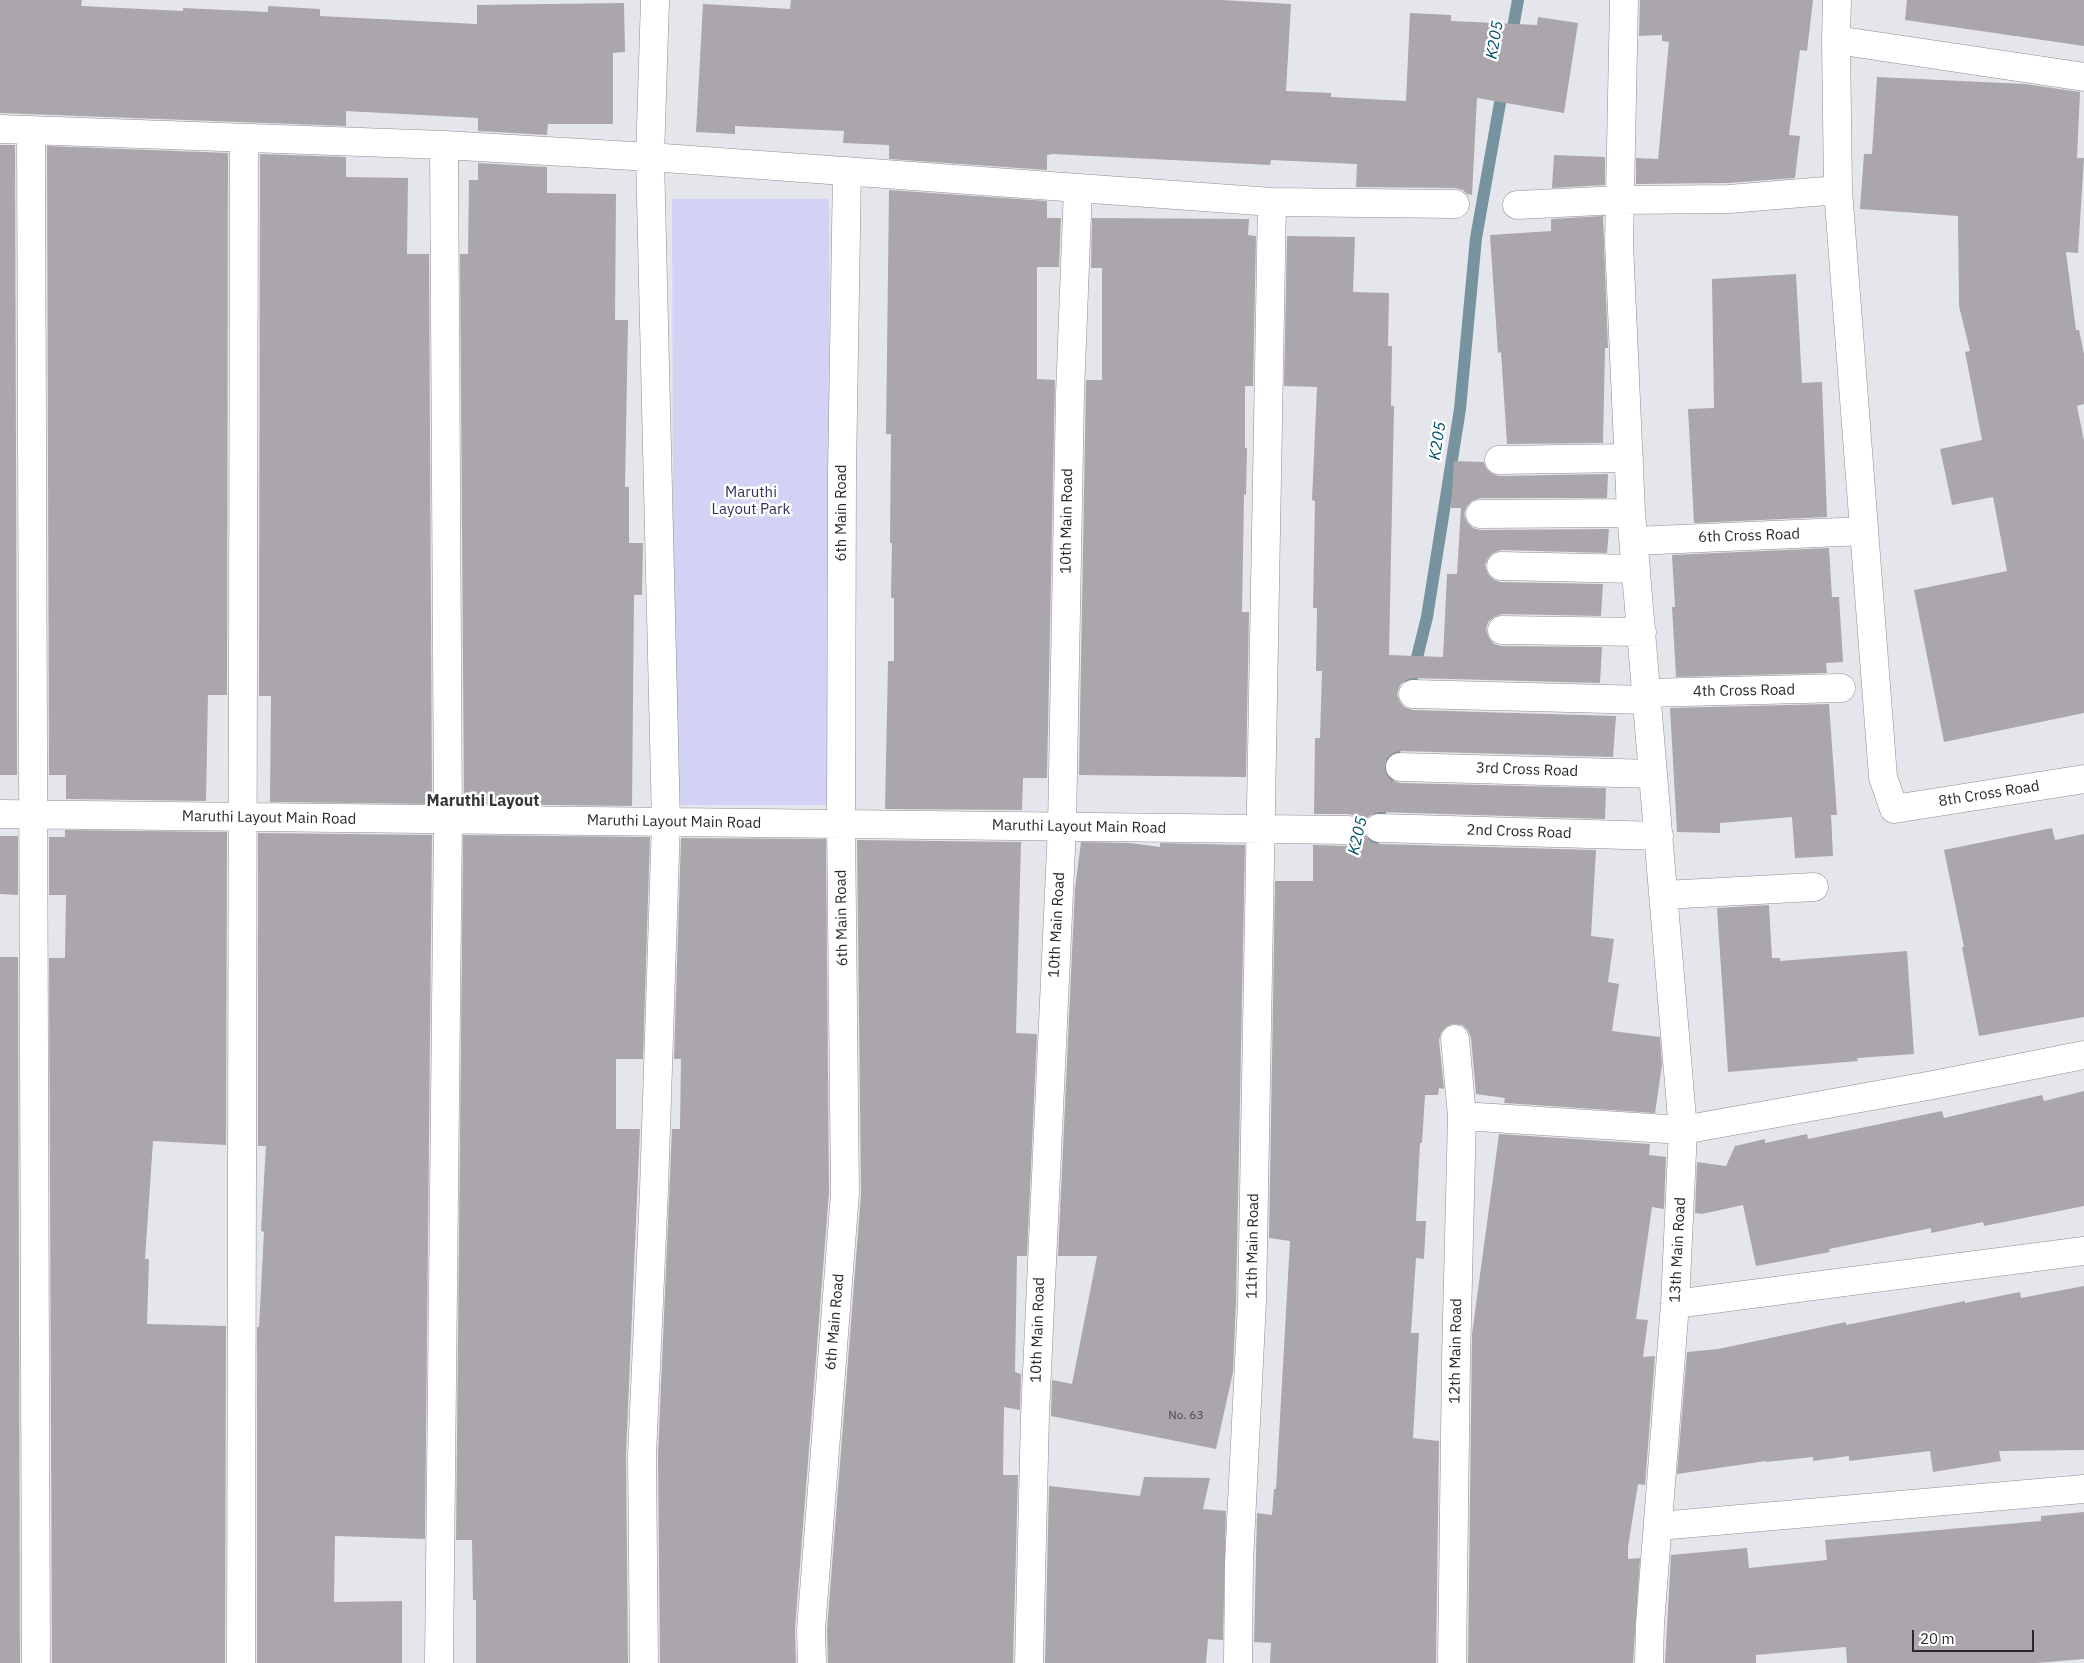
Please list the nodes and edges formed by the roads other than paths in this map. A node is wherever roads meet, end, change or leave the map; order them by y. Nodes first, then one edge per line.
1 (655, 0) edge
2 (1624, 0) edge
3 (1837, 0) edge
4 (1836, 40) junction
5 (2084, 77) edge
6 (0, 130) edge
7 (31, 130) junction
8 (244, 138) junction
9 (444, 145) junction
10 (650, 157) junction
11 (847, 171) junction
12 (1078, 188) junction
13 (1838, 190) junction
14 (1620, 200) junction
15 (1272, 202) junction
16 (1455, 204) dead end
17 (1516, 205) dead end
18 (1629, 458) junction
19 (1499, 460) dead end
20 (1631, 513) junction
21 (1480, 514) dead end
22 (1864, 532) junction
23 (1634, 541) junction
24 (1501, 566) dead end
25 (1636, 569) junction
26 (1502, 630) dead end
27 (1642, 632) junction
28 (1841, 688) dead end
29 (1413, 694) dead end
30 (1647, 696) junction
31 (1400, 767) dead end
32 (1654, 774) junction
33 (2084, 778) edge
34 (0, 814) edge
35 (32, 815) junction
36 (243, 817) junction
37 (448, 820) junction
38 (666, 822) junction
39 (841, 824) junction
40 (1062, 827) junction
41 (1378, 828) dead end
42 (1261, 829) junction
43 (1348, 830) dead end
44 (1659, 836) junction
45 (1814, 887) dead end
46 (1664, 895) junction
47 (1455, 1039) dead end
48 (2084, 1055) edge
49 (1462, 1116) junction
50 (1683, 1130) junction
51 (2084, 1251) edge
52 (1675, 1304) junction
53 (2084, 1489) edge
54 (1658, 1526) junction
55 (36, 1663) edge
56 (241, 1663) edge
57 (439, 1663) edge
58 (644, 1663) edge
59 (812, 1663) edge
60 (1029, 1663) edge
61 (1238, 1663) edge
62 (1452, 1663) edge
63 (1649, 1663) edge

1 - 10 street
2 - 14 street, 13th Main Road
3 - 4 street
4 - 5 street
4 - 13 street
6 - 7 street
7 - 8 street
7 - 35 street
8 - 9 street
8 - 36 street
9 - 10 street
9 - 37 street
10 - 11 street
10 - 38 street
11 - 12 street
11 - 39 street, 6th Main Road
12 - 15 street
12 - 40 street, 10th Main Road
13 - 14 street
13 - 22 street
14 - 17 street
14 - 18 street, 13th Main Road
15 - 16 street
15 - 42 street, 11th Main Road
18 - 19 street
18 - 20 street, 13th Main Road
20 - 21 street
20 - 23 street, 13th Main Road
22 - 23 street, 6th Cross Road
22 - 33 street, 8th Cross Road
23 - 25 street, 13th Main Road
24 - 25 street
25 - 27 street, 13th Main Road
26 - 27 street
27 - 30 street, 13th Main Road
28 - 30 street, 4th Cross Road
29 - 30 street, 4th Cross Road
30 - 32 street, 13th Main Road
31 - 32 street, 3rd Cross Road
32 - 44 street, 13th Main Road
34 - 35 street, Maruthi Layout Main Road
35 - 36 street, Maruthi Layout Main Road
35 - 55 street
36 - 37 street, Maruthi Layout Main Road
36 - 56 street
37 - 38 street, Maruthi Layout Main Road
37 - 57 street
38 - 39 street, Maruthi Layout Main Road
38 - 58 street
39 - 40 street, Maruthi Layout Main Road
39 - 59 street, 6th Main Road
40 - 42 street, Maruthi Layout Main Road
40 - 60 street, 10th Main Road
41 - 44 street, 2nd Cross Road
42 - 43 street, Maruthi Layout Main Road
42 - 61 street, 11th Main Road
44 - 46 street, 13th Main Road
45 - 46 street
46 - 50 street, 13th Main Road
47 - 49 street, 12th Main Road
48 - 50 street
49 - 50 street
49 - 62 street, 12th Main Road
50 - 52 street, 13th Main Road
51 - 52 street
52 - 54 street, 13th Main Road
53 - 54 street
54 - 63 street, 13th Main Road

